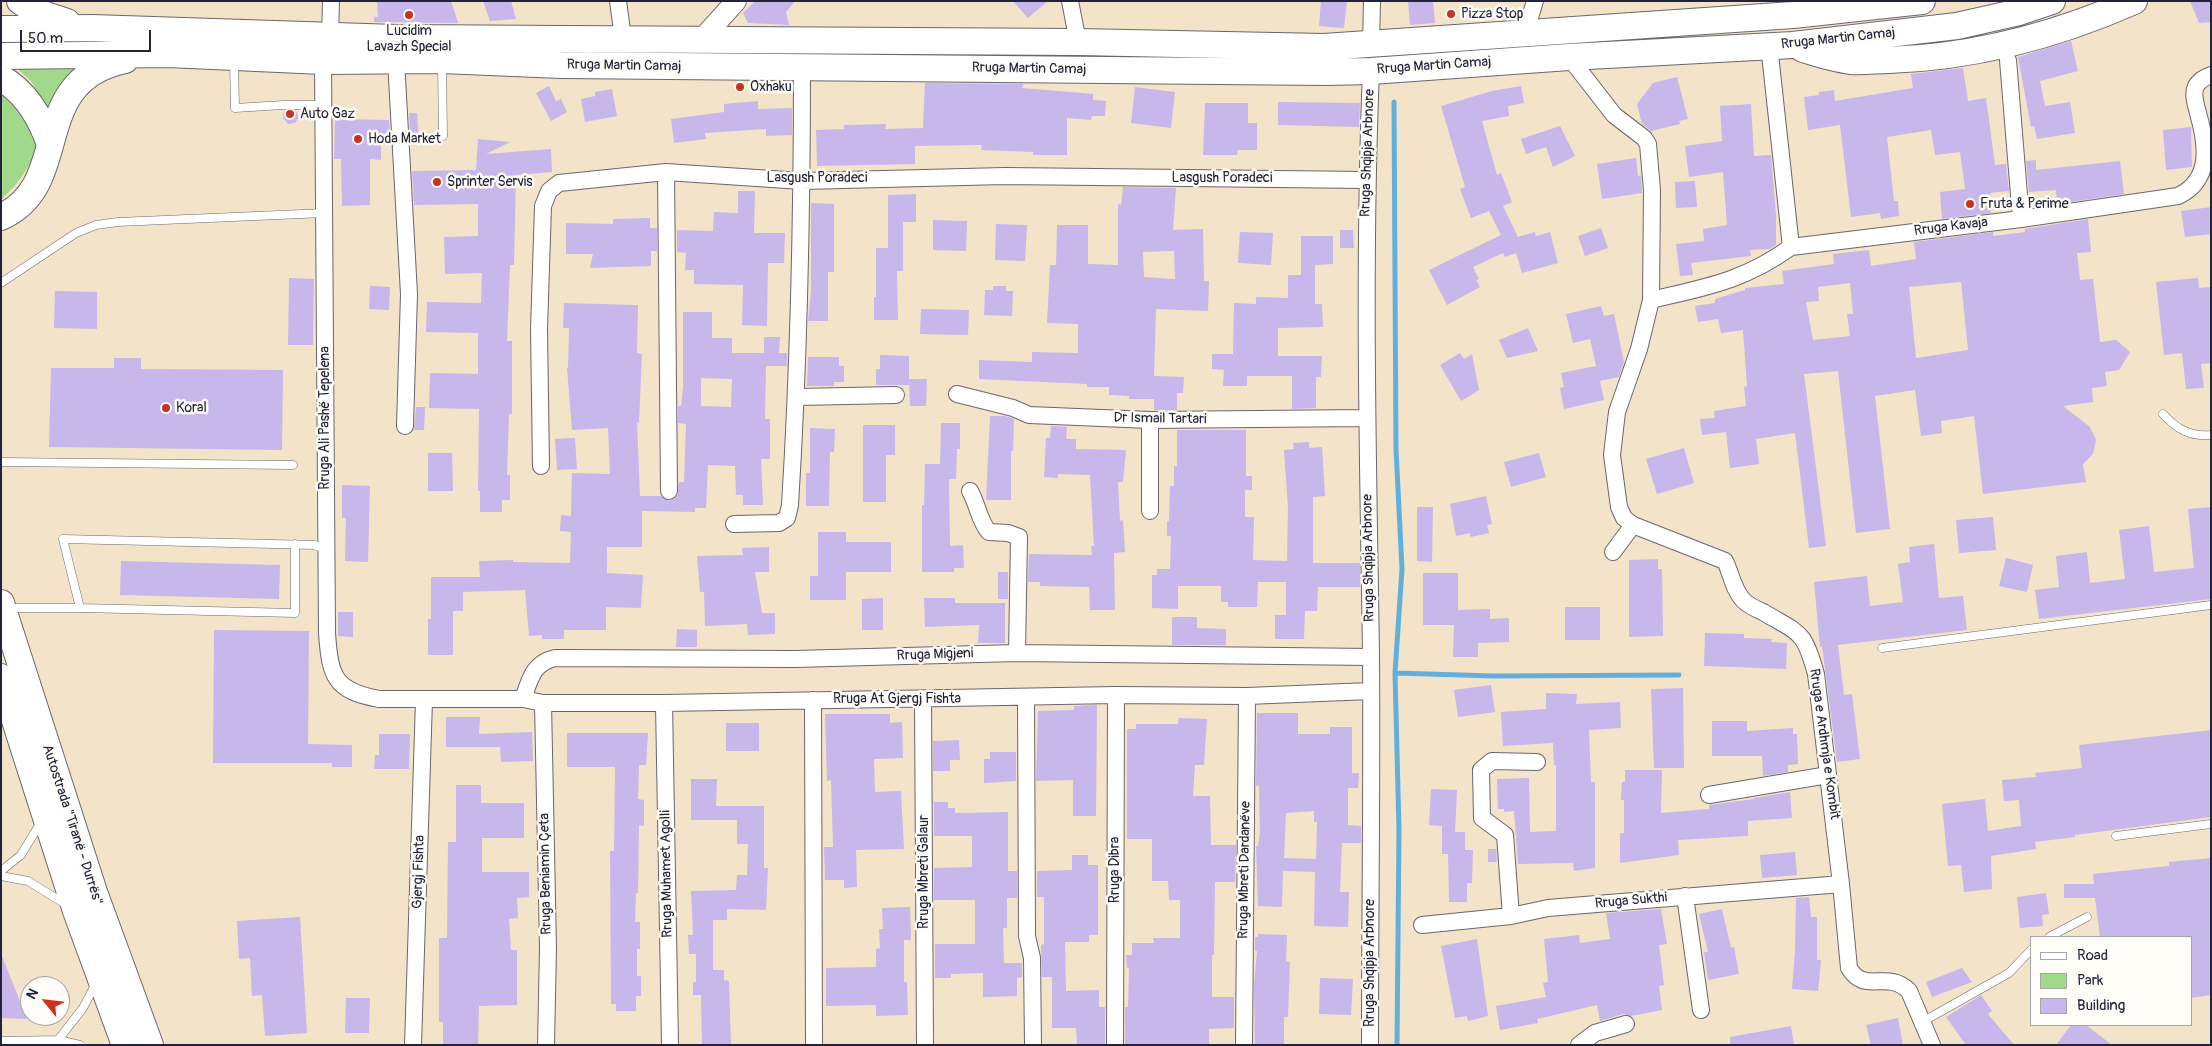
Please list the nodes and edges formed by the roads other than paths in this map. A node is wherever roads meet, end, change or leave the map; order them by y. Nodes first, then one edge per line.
1 (20, 1) edge
2 (331, 1) edge
3 (618, 1) edge
4 (736, 1) edge
5 (1070, 1) edge
6 (1372, 1) edge
7 (1535, 1) edge
8 (1922, 1) edge
9 (2052, 1) edge
10 (2134, 1) edge
11 (1801, 8) edge
12 (92, 28) junction
13 (1, 29) edge
14 (1525, 34) junction
15 (624, 38) junction
16 (702, 39) junction
17 (1078, 42) junction
18 (1781, 45) junction
19 (327, 49) junction
20 (168, 54) junction
21 (1, 56) edge
22 (233, 57) junction
23 (1569, 57) junction
24 (1371, 58) junction
25 (396, 60) junction
26 (442, 60) junction
27 (2008, 60) dead end
28 (802, 67) junction
29 (2211, 75) edge
30 (1, 78) edge
31 (322, 105) junction
32 (443, 136) dead end
33 (50, 145) junction
34 (666, 172) junction
35 (1367, 180) junction
36 (802, 181) junction
37 (324, 213) junction
38 (1, 217) edge
39 (2021, 219) junction
40 (1791, 247) junction
41 (1, 283) edge
42 (1651, 300) junction
43 (957, 394) dead end
44 (896, 396) dead end
45 (797, 397) junction
46 (2163, 414) dead end
47 (1366, 418) junction
48 (1150, 420) junction
49 (405, 426) dead end
50 (2211, 435) edge
51 (1, 462) edge
52 (292, 465) dead end
53 (541, 466) dead end
54 (669, 491) dead end
55 (970, 491) dead end
56 (1150, 511) dead end
57 (734, 524) dead end
58 (1633, 525) junction
59 (295, 544) junction
60 (326, 550) junction
61 (1613, 552) dead end
62 (2, 605) edge
63 (2211, 605) edge
64 (80, 608) junction
65 (1882, 648) dead end
66 (1017, 653) junction
67 (1371, 656) junction
68 (1, 677) edge
69 (1370, 691) junction
70 (1116, 695) junction
71 (1247, 696) junction
72 (1026, 697) junction
73 (523, 699) junction
74 (424, 700) junction
75 (813, 700) junction
76 (923, 700) junction
77 (543, 703) junction
78 (664, 703) junction
79 (1537, 762) dead end
80 (1828, 775) junction
81 (1708, 795) dead end
82 (45, 813) junction
83 (2211, 824) edge
84 (2116, 836) dead end
85 (1, 871) edge
86 (1, 876) edge
87 (1842, 884) junction
88 (1685, 896) junction
89 (76, 911) junction
90 (1511, 916) junction
91 (2087, 917) dead end
92 (1422, 925) dead end
93 (2051, 936) edge
94 (2030, 951) edge
95 (100, 975) junction
96 (1701, 1010) dead end
97 (1922, 1022) junction
98 (1626, 1024) dead end
99 (58, 1040) junction
100 (1, 1041) edge
101 (80, 1045) edge
102 (125, 1045) edge
103 (150, 1045) edge
104 (413, 1045) edge
105 (546, 1045) edge
106 (670, 1045) edge
107 (814, 1045) edge
108 (925, 1045) edge
109 (1033, 1045) edge
110 (1115, 1045) edge
111 (1244, 1045) edge
112 (1370, 1045) edge
113 (1579, 1045) edge
114 (1932, 1045) edge

1 - 12 highway
2 - 19 street, Rruga Ali Pashë Tepelena
3 - 15 street
4 - 16 street
5 - 17 street
6 - 24 street, Rruga Shqipja Arbnore
7 - 14 street
8 - 11 highway, Rruga Martin Camaj
9 - 18 highway, Rruga Martin Camaj
10 - 18 highway
11 - 14 highway, Rruga Martin Camaj
12 - 13 highway, Rruga Martin Camaj
12 - 19 highway, Rruga Martin Camaj
14 - 24 highway, Rruga Martin Camaj
15 - 16 highway, Rruga Martin Camaj
15 - 19 highway, Rruga Martin Camaj
16 - 17 highway, Rruga Martin Camaj
17 - 24 highway, Rruga Martin Camaj
18 - 23 highway, Rruga Martin Camaj
18 - 40 street
19 - 22 highway, Rruga Martin Camaj
19 - 25 highway, Rruga Martin Camaj
19 - 31 street, Rruga Ali Pashë Tepelena
20 - 21 highway, Rruga Martin Camaj
20 - 22 highway, Rruga Martin Camaj
20 - 33 highway
22 - 31 lane
23 - 24 highway, Rruga Martin Camaj
23 - 42 street
24 - 28 highway, Rruga Martin Camaj
24 - 35 street, Rruga Shqipja Arbnore
25 - 26 highway, Rruga Martin Camaj
25 - 49 street
26 - 28 highway, Rruga Martin Camaj
26 - 32 lane
27 - 39 street
28 - 36 street
29 - 39 street, Rruga Kavaja
30 - 33 highway
31 - 37 street, Rruga Ali Pashë Tepelena
33 - 38 highway
34 - 36 street, Lasgush Poradeci
34 - 53 street, Lasgush Poradeci
34 - 54 street
35 - 36 street, Lasgush Poradeci
35 - 47 street, Rruga Shqipja Arbnore
36 - 45 street
37 - 41 lane
37 - 60 street, Rruga Ali Pashë Tepelena
39 - 40 street, Rruga Kavaja
40 - 42 street, Rruga Kavaja
42 - 58 street
43 - 48 street, Dr Ismail Tartari
44 - 45 street
45 - 57 street
46 - 50 lane
47 - 48 street, Dr Ismail Tartari
47 - 67 street, Rruga Shqipja Arbnore
48 - 56 street
51 - 52 lane
55 - 66 street
58 - 61 street
58 - 80 street, Rruga e Ardhmja e Kombit
59 - 60 lane
59 - 64 lane
59 - 64 lane
60 - 74 street, Rruga Ali Pashë Tepelena
62 - 64 lane
62 - 103 highway, Autostrada "Tiranë - Durrës"
63 - 65 lane
66 - 67 street, Rruga Migjeni
66 - 73 street, Rruga Migjeni
67 - 69 street, Rruga Shqipja Arbnore
68 - 82 highway, Autostrada "Tiranë - Durrës"
69 - 71 street, Rruga At Gjergj Fishta
69 - 112 street, Rruga Shqipja Arbnore
70 - 71 street, Rruga At Gjergj Fishta
70 - 72 street, Rruga At Gjergj Fishta
70 - 110 street, Rruga Dibra
71 - 111 street, Rruga Mbreti Dardanëve
72 - 76 street, Rruga At Gjergj Fishta
72 - 109 street
73 - 74 street, Rruga At Gjergj Fishta
73 - 77 street, Rruga At Gjergj Fishta
74 - 104 street, Gjergj Fishta
75 - 76 street, Rruga At Gjergj Fishta
75 - 78 street, Rruga At Gjergj Fishta
75 - 107 street
76 - 108 street, Rruga Mbreti Galaur
77 - 78 street, Rruga At Gjergj Fishta
77 - 105 street, Rruga Beniamin Çeta
78 - 106 street, Rruga Muhamet Agolli
79 - 90 street
80 - 81 street
80 - 87 street, Rruga e Ardhmja e Kombit
82 - 85 lane
82 - 89 highway, Autostrada "Tiranë - Durrës"
83 - 84 lane
86 - 89 lane
87 - 88 street, Rruga Sukthi
87 - 97 street, Rruga e Ardhmja e Kombit
88 - 90 street, Rruga Sukthi
88 - 96 street
89 - 95 highway, Autostrada "Tiranë - Durrës"
90 - 92 street, Rruga Sukthi
91 - 93 lane
94 - 97 lane
95 - 99 lane
95 - 102 highway, Autostrada "Tiranë - Durrës"
97 - 114 street, Rruga e Ardhmja e Kombit
98 - 113 street
99 - 100 lane
99 - 101 lane

